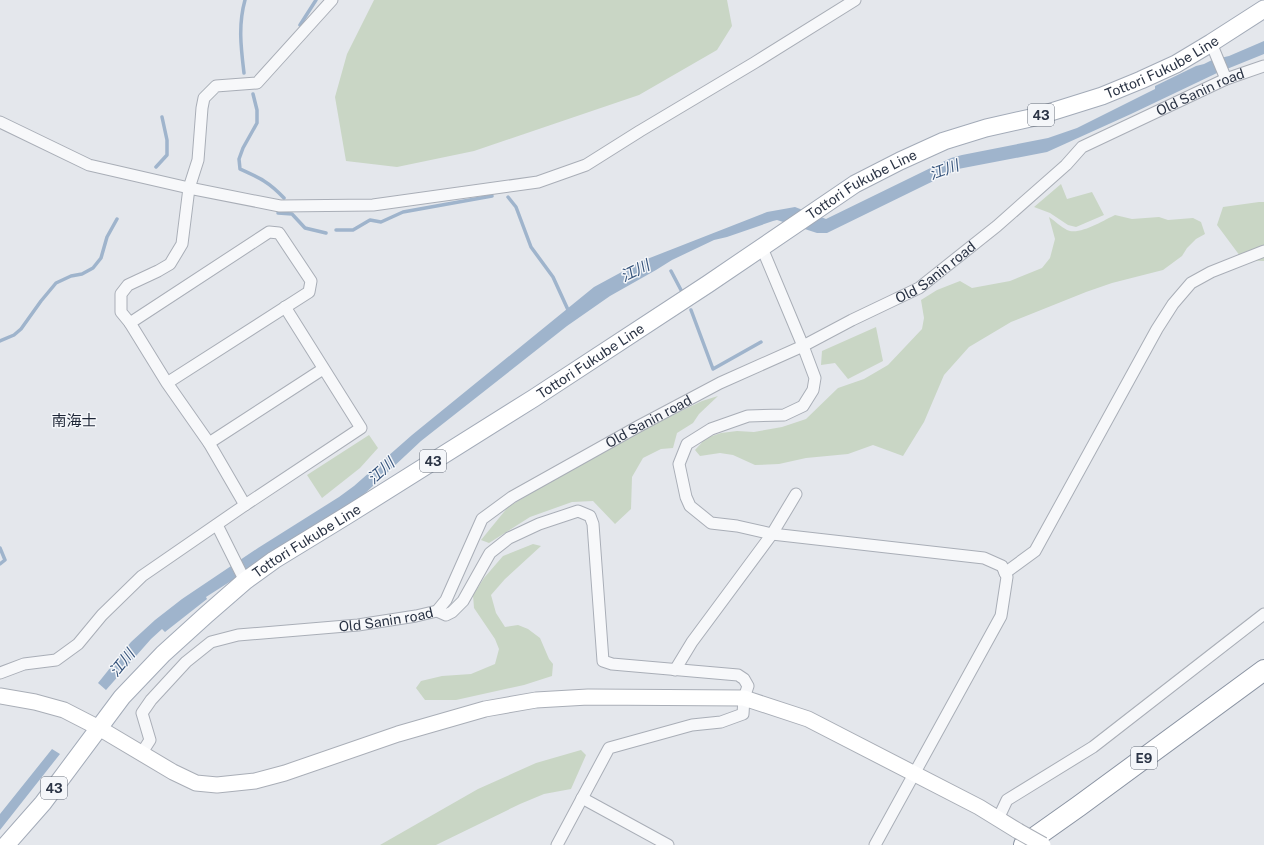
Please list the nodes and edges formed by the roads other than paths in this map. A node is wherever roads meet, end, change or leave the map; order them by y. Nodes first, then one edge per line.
1 (332, 0) edge
2 (855, 0) edge
3 (1264, 9) edge
4 (1214, 49) junction
5 (1264, 66) edge
6 (1225, 77) junction
7 (0, 122) edge
8 (189, 188) junction
9 (762, 248) junction
10 (1264, 251) edge
11 (285, 307) junction
12 (130, 323) junction
13 (803, 346) junction
14 (323, 369) junction
15 (168, 383) junction
16 (209, 443) junction
17 (796, 494) dead end
18 (245, 505) junction
19 (217, 524) junction
20 (772, 534) junction
21 (1005, 573) junction
22 (245, 581) junction
23 (437, 611) junction
24 (1264, 614) edge
25 (675, 670) junction
26 (1264, 670) edge
27 (0, 673) edge
28 (1264, 683) edge
29 (0, 696) edge
30 (744, 698) junction
31 (99, 728) junction
32 (141, 754) junction
33 (914, 773) junction
34 (582, 798) junction
35 (998, 819) junction
36 (1021, 838) edge
37 (6, 845) edge
38 (557, 845) edge
39 (668, 845) edge
40 (875, 845) edge
41 (1041, 845) edge

1 - 8 street
2 - 8 street
3 - 4 main road, Tottori Fukube Line / 43
4 - 6 street
4 - 9 main road, Tottori Fukube Line / 43
5 - 6 street, Old Sanin road
6 - 13 street, Old Sanin road
7 - 8 street
8 - 12 street
9 - 13 street
9 - 22 main road, Tottori Fukube Line / 43
10 - 21 street
11 - 12 street
11 - 14 street
11 - 15 street
12 - 15 street
13 - 20 street
13 - 23 street, Old Sanin road
14 - 16 street
14 - 18 street
15 - 16 street
16 - 18 street
17 - 20 street
18 - 19 street
19 - 22 street
19 - 27 street
20 - 21 street
20 - 25 street
21 - 33 street
22 - 31 main road, Tottori Fukube Line / 43
23 - 25 street
23 - 32 street, Old Sanin road
24 - 35 street
25 - 30 street
26 - 36 highway, E9
28 - 41 highway, E9
29 - 31 street
30 - 32 street
30 - 33 street
30 - 34 street
31 - 32 street
31 - 37 main road, Tottori Fukube Line / 43
33 - 35 street
33 - 40 street
34 - 38 street
34 - 39 street
35 - 36 street
36 - 41 street, bridge

